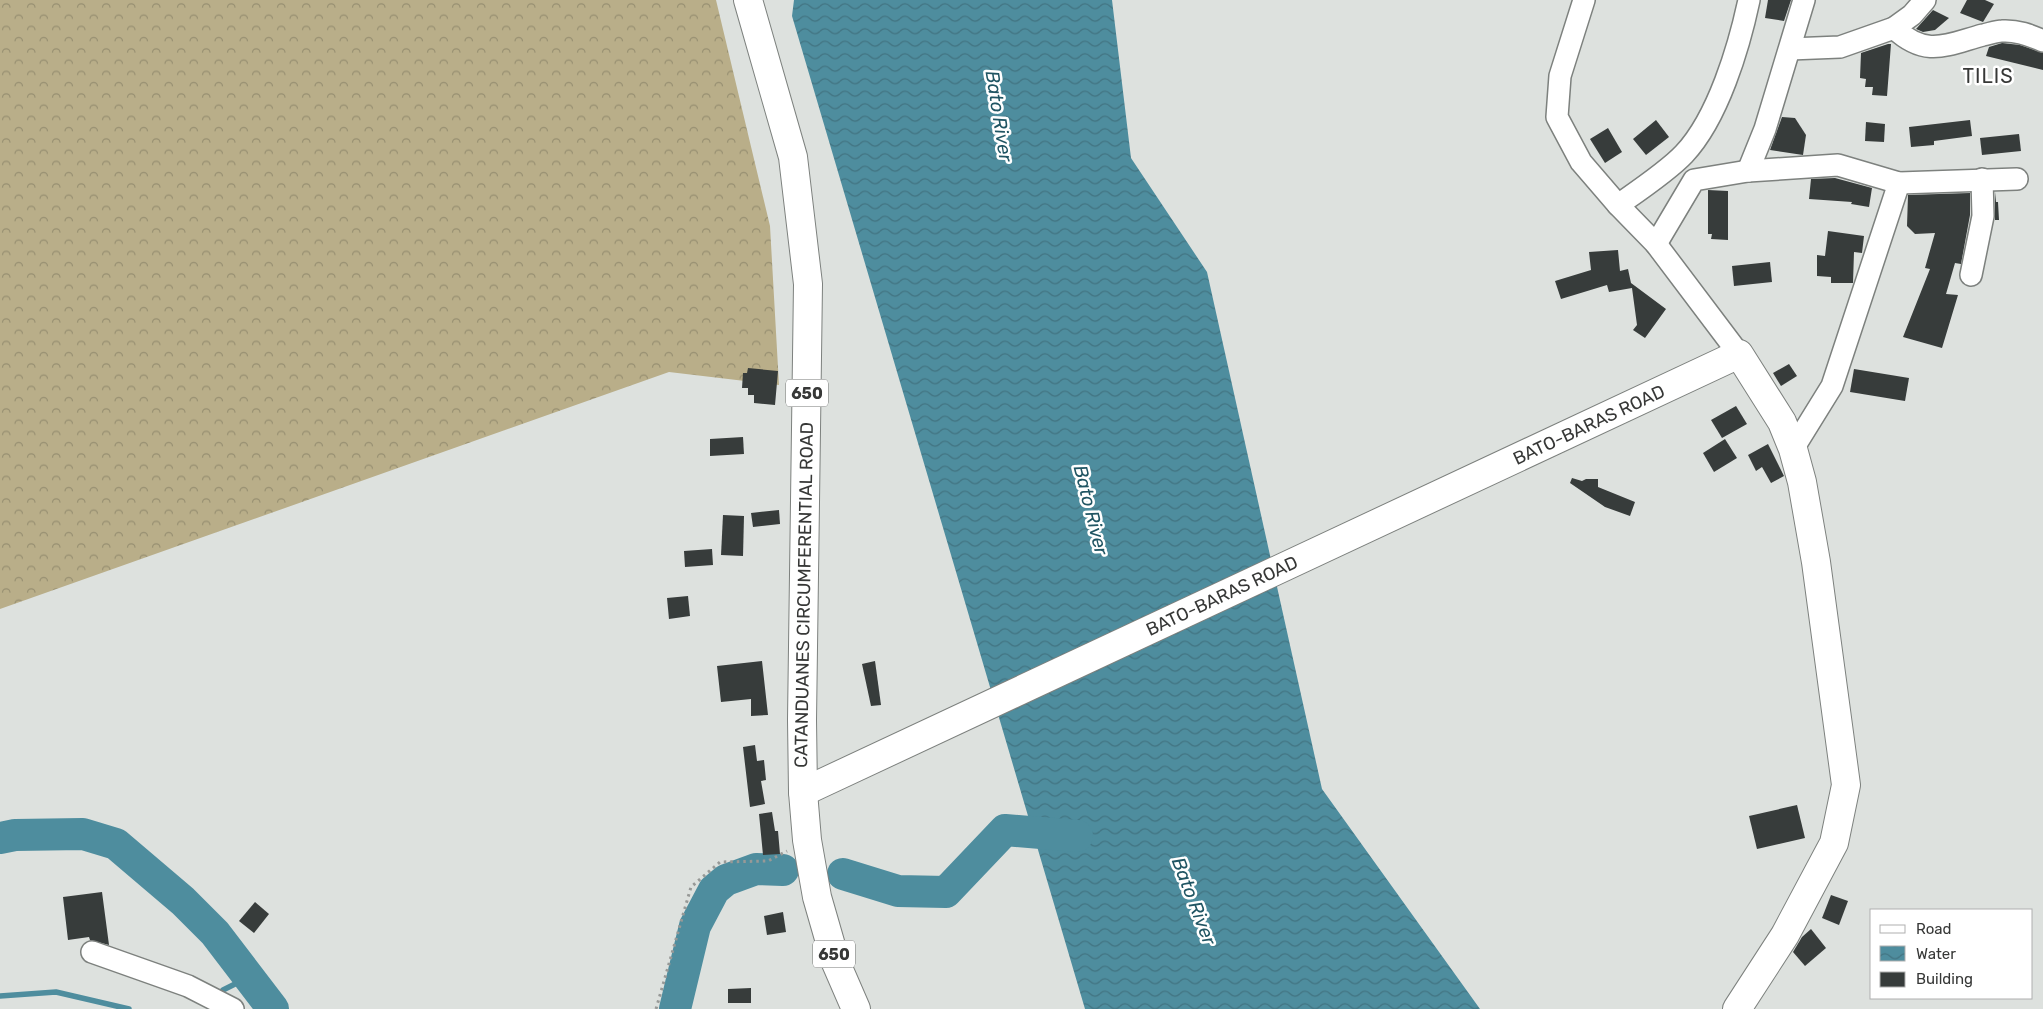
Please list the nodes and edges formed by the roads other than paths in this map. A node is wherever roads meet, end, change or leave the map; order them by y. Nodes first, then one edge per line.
1 (748, 0) edge
2 (1584, 0) edge
3 (1749, 0) edge
4 (1804, 0) edge
5 (1925, 0) edge
6 (1894, 28) junction
7 (2043, 41) edge
8 (1790, 49) junction
9 (1748, 171) junction
10 (1982, 179) junction
11 (2017, 179) dead end
12 (1899, 182) junction
13 (1618, 205) junction
14 (1656, 244) junction
15 (1971, 275) dead end
16 (1739, 354) junction
17 (1793, 449) junction
18 (802, 792) junction
19 (92, 952) dead end
20 (233, 1009) edge
21 (856, 1009) edge
22 (1738, 1009) edge

1 - 18 main road, CATANDUANES CIRCUMFERENTIAL ROAD / 650
2 - 13 street
3 - 13 street
4 - 8 street
5 - 6 street
6 - 7 street
6 - 8 street
8 - 9 street
9 - 12 street
9 - 14 street
10 - 11 street
10 - 12 street
10 - 15 street
12 - 17 street
13 - 14 street
14 - 16 street
16 - 17 main road
16 - 18 main road, BATO-BARAS ROAD
17 - 22 main road
18 - 21 main road, CATANDUANES CIRCUMFERENTIAL ROAD / 650
19 - 20 street

